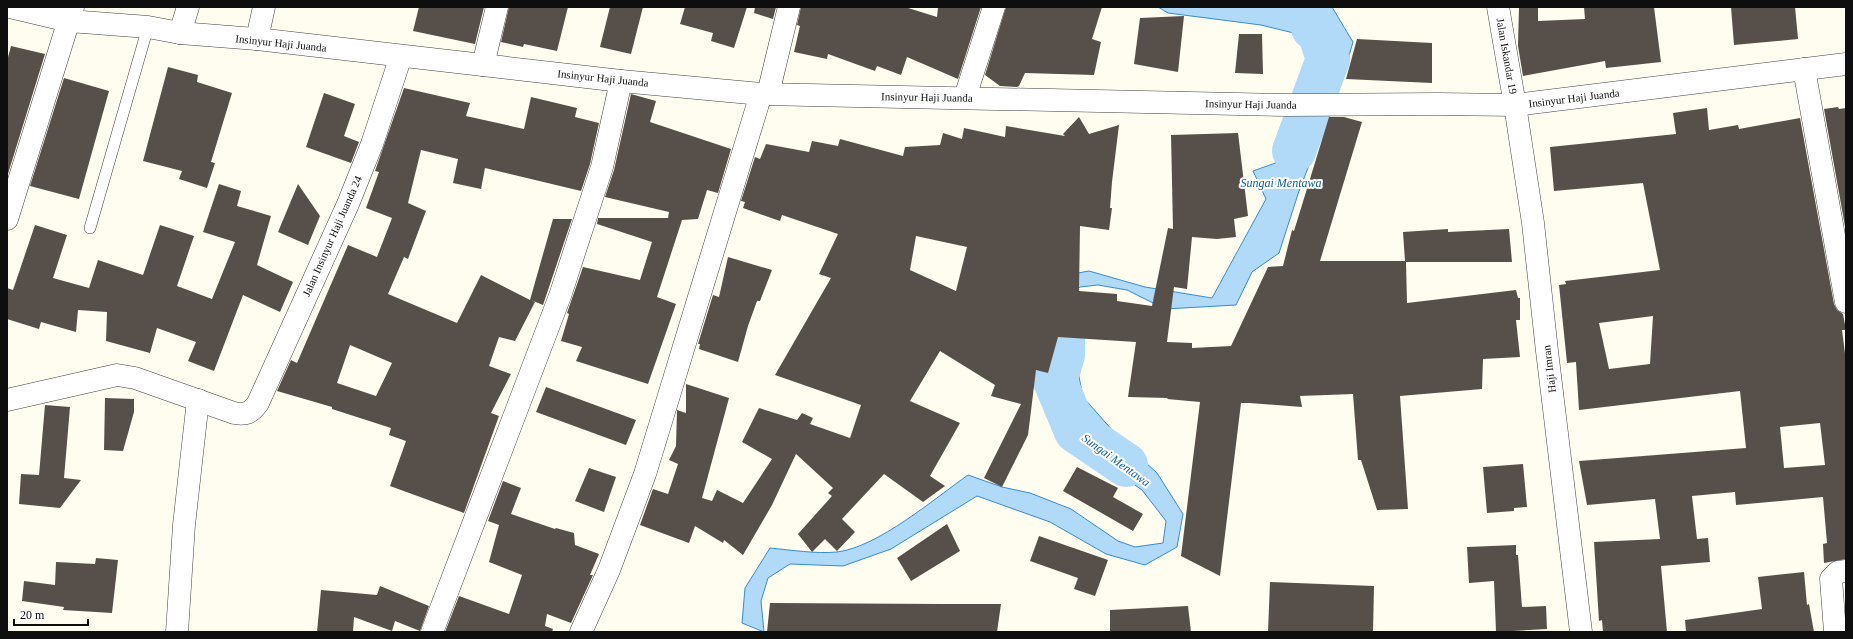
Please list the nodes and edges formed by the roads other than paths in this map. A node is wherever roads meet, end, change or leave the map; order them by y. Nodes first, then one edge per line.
1 (10, 7) edge
2 (188, 7) edge
3 (264, 7) edge
4 (497, 7) edge
5 (789, 7) edge
6 (994, 7) edge
7 (1498, 7) edge
8 (71, 14) edge
9 (148, 27) junction
10 (180, 33) junction
11 (257, 39) junction
12 (401, 56) junction
13 (1846, 64) edge
14 (483, 65) junction
15 (1804, 69) junction
16 (622, 81) junction
17 (765, 94) junction
18 (966, 97) junction
19 (1515, 105) junction
20 (7, 219) edge
21 (90, 228) dead end
22 (1846, 302) edge
23 (7, 400) edge
24 (198, 400) junction
25 (1846, 571) edge
26 (177, 632) edge
27 (432, 632) edge
28 (581, 632) edge
29 (1581, 632) edge
30 (1835, 632) edge

1 - 8 street, Insinyur Haji Juanda
2 - 10 street
3 - 11 street
4 - 14 street
5 - 17 street
6 - 18 street
7 - 19 street, Jalan Iskandar 19
8 - 9 street, Insinyur Haji Juanda
8 - 20 street
9 - 10 street, Insinyur Haji Juanda
9 - 21 lane
10 - 11 street, Insinyur Haji Juanda
11 - 12 street, Insinyur Haji Juanda
12 - 14 street, Insinyur Haji Juanda
12 - 24 street, Jalan Insinyur Haji Juanda 24
13 - 15 street, Insinyur Haji Juanda
14 - 16 street, Insinyur Haji Juanda
15 - 19 street, Insinyur Haji Juanda
15 - 22 street
16 - 17 street, Insinyur Haji Juanda
16 - 27 street
17 - 18 street, Insinyur Haji Juanda
17 - 28 street
18 - 19 street, Insinyur Haji Juanda
19 - 29 street, Haji Imran
23 - 24 street
24 - 26 street
25 - 30 street

